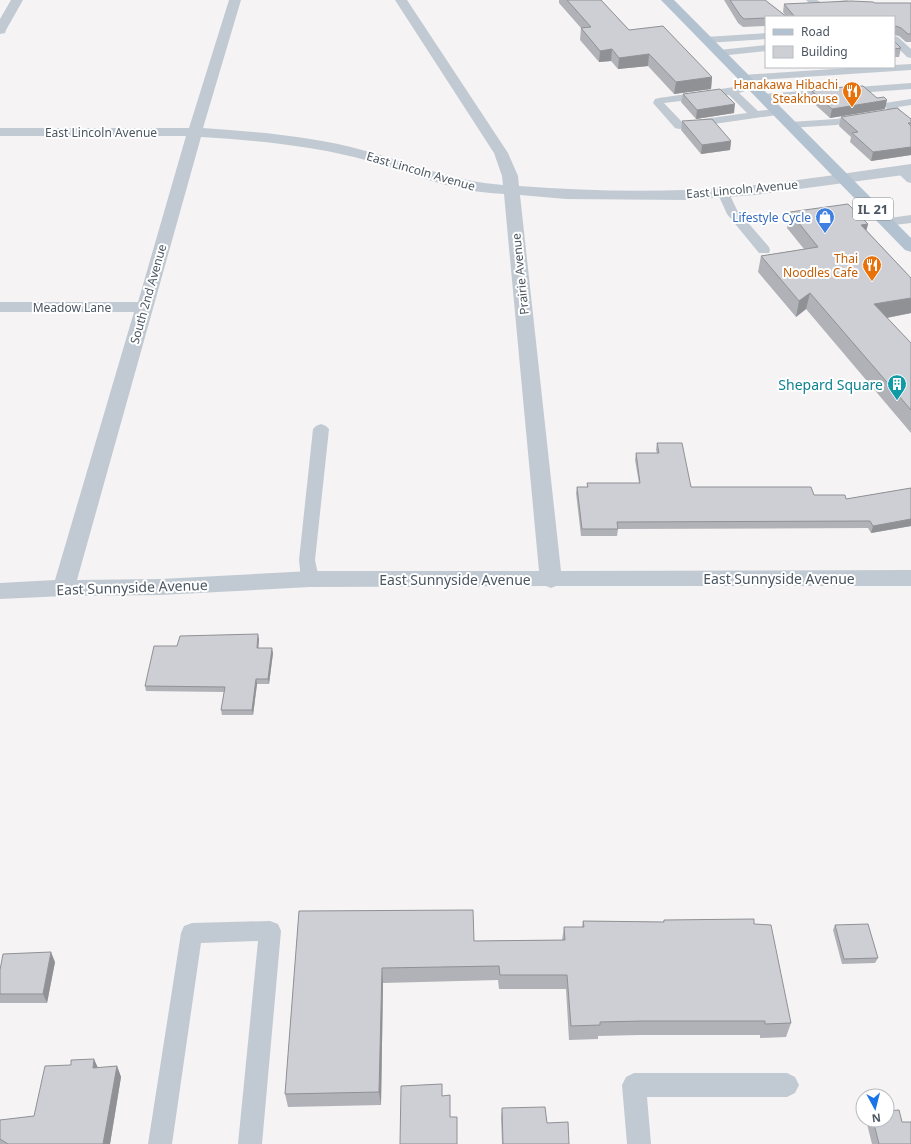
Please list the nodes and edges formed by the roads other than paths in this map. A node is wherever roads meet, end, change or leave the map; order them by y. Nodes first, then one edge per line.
1 (17, 0) edge
2 (235, 0) edge
3 (401, 0) edge
4 (667, 0) edge
5 (811, 0) edge
6 (842, 0) edge
7 (0, 30) edge
8 (765, 36) edge
9 (706, 40) junction
10 (895, 40) edge
11 (765, 48) edge
12 (719, 53) junction
13 (911, 55) edge
14 (911, 67) edge
15 (743, 78) junction
16 (911, 86) edge
17 (731, 91) junction
18 (758, 92) junction
19 (911, 102) edge
20 (777, 112) junction
21 (755, 115) junction
22 (790, 125) junction
23 (0, 132) edge
24 (195, 132) junction
25 (908, 173) edge
26 (843, 179) junction
27 (512, 190) junction
28 (723, 192) junction
29 (911, 219) edge
30 (886, 222) junction
31 (911, 247) edge
32 (764, 250) dead end
33 (0, 307) edge
34 (144, 307) junction
35 (321, 428) dead end
36 (911, 578) edge
37 (310, 579) junction
38 (551, 580) junction
39 (64, 588) junction
40 (0, 591) edge
41 (787, 1085) dead end
42 (160, 1144) edge
43 (250, 1144) edge
44 (638, 1144) edge

1 - 7 street
2 - 24 street, South 2nd Avenue
3 - 27 street, Prairie Avenue
4 - 9 main road, IL 21
5 - 6 lane
8 - 9 lane
9 - 12 main road, IL 21
10 - 13 lane
11 - 12 lane
12 - 15 main road, IL 21
14 - 15 lane
15 - 18 main road, IL 21
16 - 18 lane
17 - 18 lane
17 - 21 lane
17 - 21 lane
18 - 20 main road, IL 21
19 - 22 lane
20 - 21 lane
20 - 22 main road, IL 21
22 - 26 main road, IL 21
23 - 24 street, East Lincoln Avenue
24 - 27 street, East Lincoln Avenue
24 - 34 street, South 2nd Avenue
25 - 26 street, East Lincoln Avenue
26 - 28 street, East Lincoln Avenue
26 - 30 main road, IL 21
27 - 28 street, East Lincoln Avenue
27 - 38 street, Prairie Avenue
28 - 32 lane
29 - 30 lane
30 - 31 main road, IL 21
33 - 34 street, Meadow Lane
34 - 39 street, South 2nd Avenue
35 - 37 lane
36 - 38 street, East Sunnyside Avenue
37 - 38 street, East Sunnyside Avenue
37 - 39 street, East Sunnyside Avenue
39 - 40 street, East Sunnyside Avenue
41 - 44 lane
42 - 43 lane

